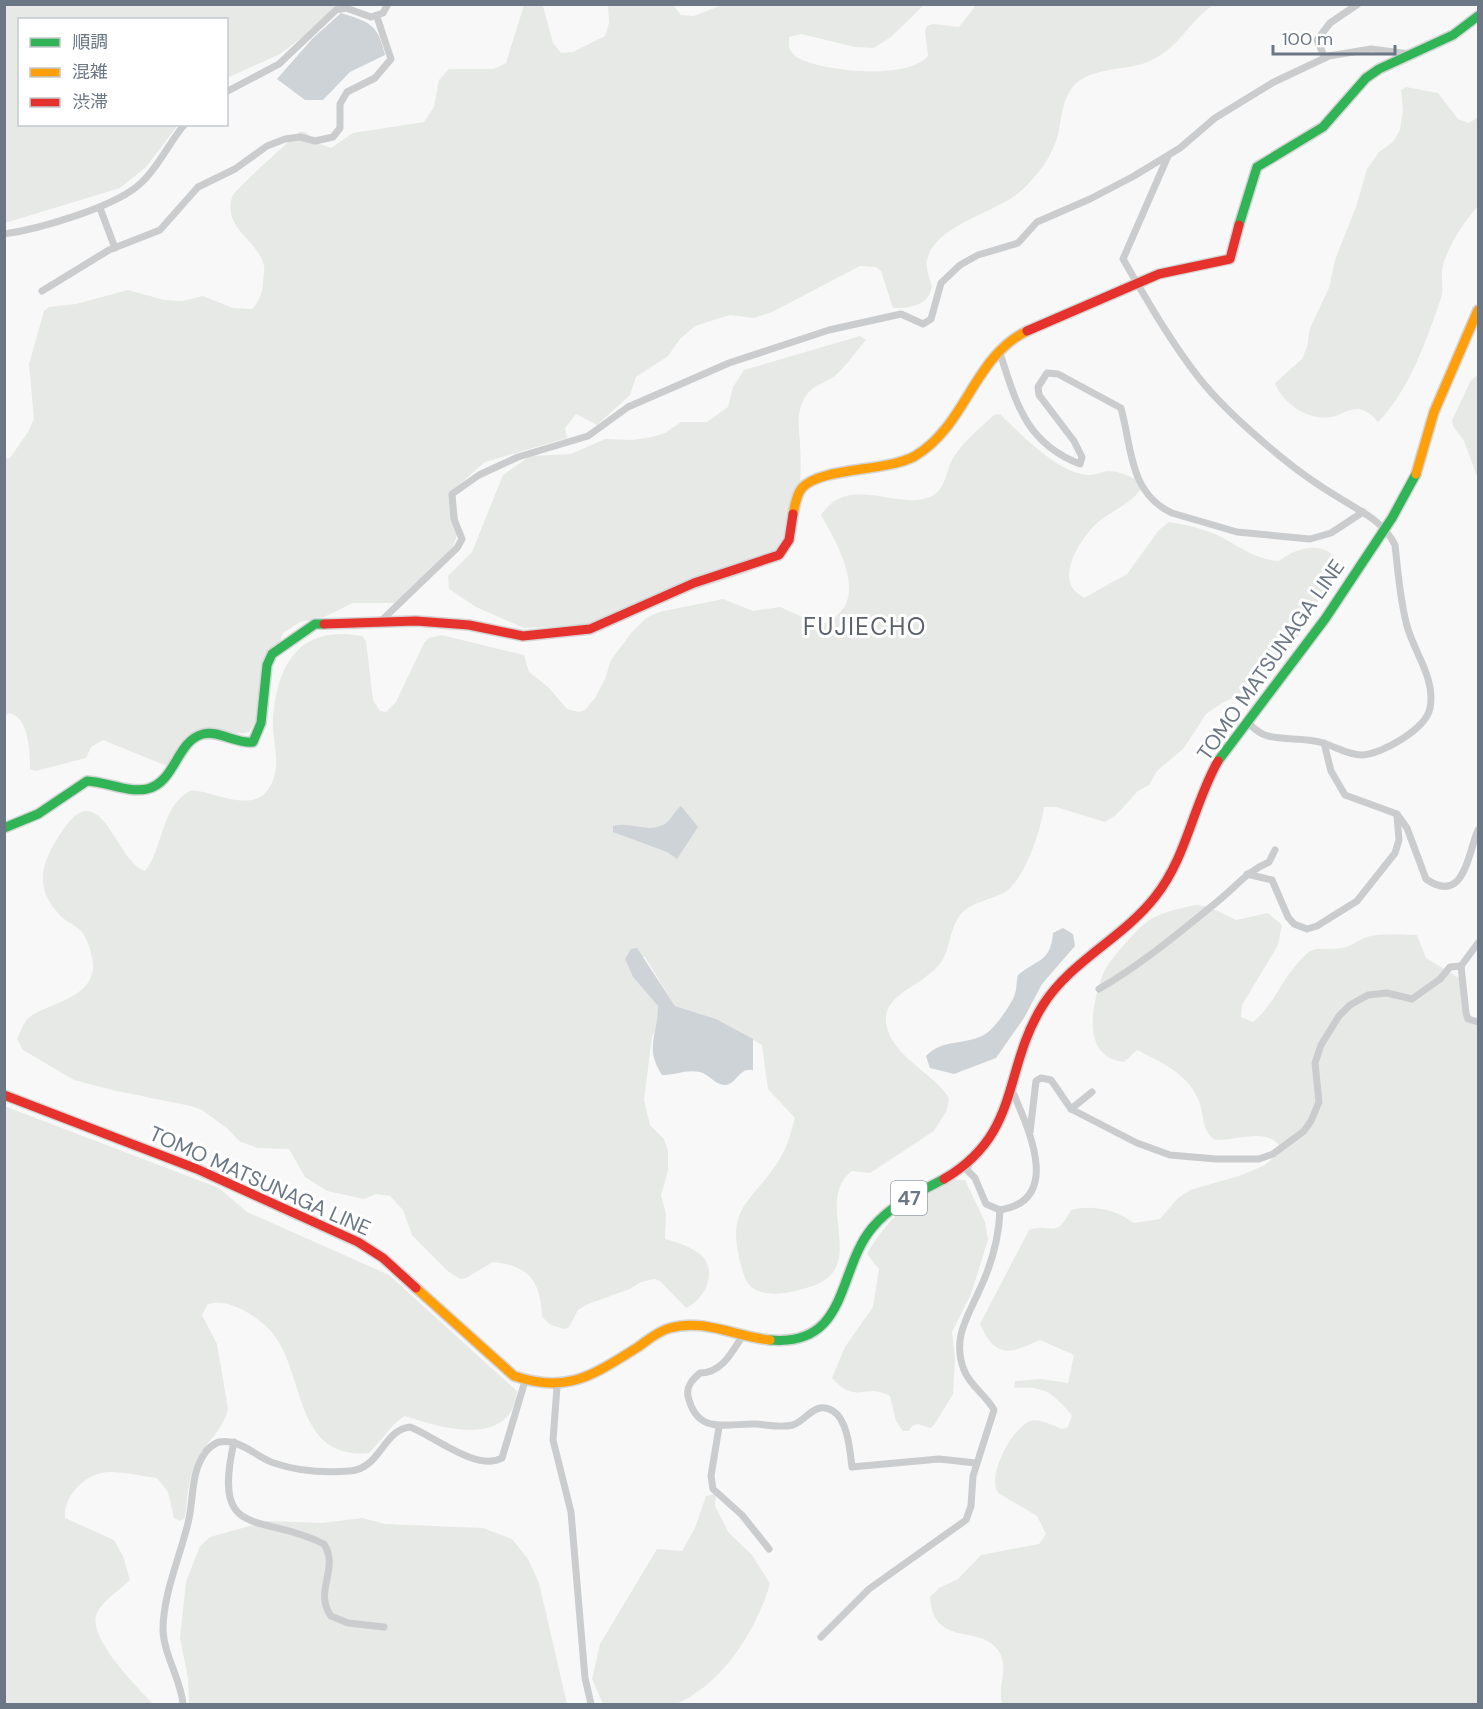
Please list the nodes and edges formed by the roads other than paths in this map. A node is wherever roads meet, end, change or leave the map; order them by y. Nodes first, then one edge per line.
1 (388, 4) edge
2 (1358, 4) edge
3 (1479, 16) edge
4 (377, 17) junction
5 (1410, 54) junction
6 (1325, 58) junction
7 (228, 91) edge
8 (183, 126) edge
9 (1168, 156) junction
10 (100, 208) junction
11 (4, 234) edge
12 (115, 248) junction
13 (1137, 283) junction
14 (42, 291) dead end
15 (1479, 310) edge
16 (999, 350) junction
17 (1364, 512) junction
18 (1386, 529) junction
19 (382, 620) junction
20 (1246, 722) junction
21 (1324, 743) junction
22 (1397, 814) junction
23 (4, 828) edge
24 (1479, 830) edge
25 (1275, 850) dead end
26 (1248, 874) junction
27 (1479, 943) edge
28 (1461, 966) junction
29 (1099, 989) dead end
30 (1479, 1022) edge
31 (1011, 1088) junction
32 (1092, 1092) dead end
33 (4, 1095) edge
34 (1071, 1109) junction
35 (1030, 1132) junction
36 (972, 1160) junction
37 (999, 1210) junction
38 (742, 1335) junction
39 (525, 1381) junction
40 (557, 1387) junction
41 (719, 1426) junction
42 (234, 1442) junction
43 (976, 1462) junction
44 (769, 1550) dead end
45 (384, 1627) dead end
46 (821, 1637) dead end
47 (183, 1704) edge
48 (591, 1704) edge

1 - 4 street
2 - 6 street
3 - 5 main road
4 - 7 street
4 - 12 street
5 - 6 street
5 - 13 main road
6 - 9 street
8 - 10 street
9 - 13 street
9 - 19 street
10 - 11 street
10 - 12 street
12 - 14 street
13 - 16 main road
13 - 17 street
15 - 18 main road, TOMO MATSUNAGA LINE / 47
16 - 17 street
16 - 19 main road
17 - 18 street
18 - 20 main road, TOMO MATSUNAGA LINE / 47
18 - 21 street
19 - 23 main road
20 - 21 street
20 - 31 main road, TOMO MATSUNAGA LINE / 47
21 - 22 street
22 - 24 street
22 - 26 street
25 - 26 street
26 - 29 street
27 - 28 street
28 - 30 street
28 - 34 street
31 - 35 street
31 - 36 main road, TOMO MATSUNAGA LINE / 47
32 - 34 street
33 - 39 main road, TOMO MATSUNAGA LINE / 47
34 - 35 street
35 - 37 street
36 - 37 street
36 - 38 main road, TOMO MATSUNAGA LINE / 47
37 - 43 street
38 - 40 main road, TOMO MATSUNAGA LINE / 47
38 - 41 street
39 - 40 main road, TOMO MATSUNAGA LINE / 47
39 - 42 street
40 - 48 street
41 - 43 street
41 - 44 street
42 - 45 street
42 - 47 street
43 - 46 street

